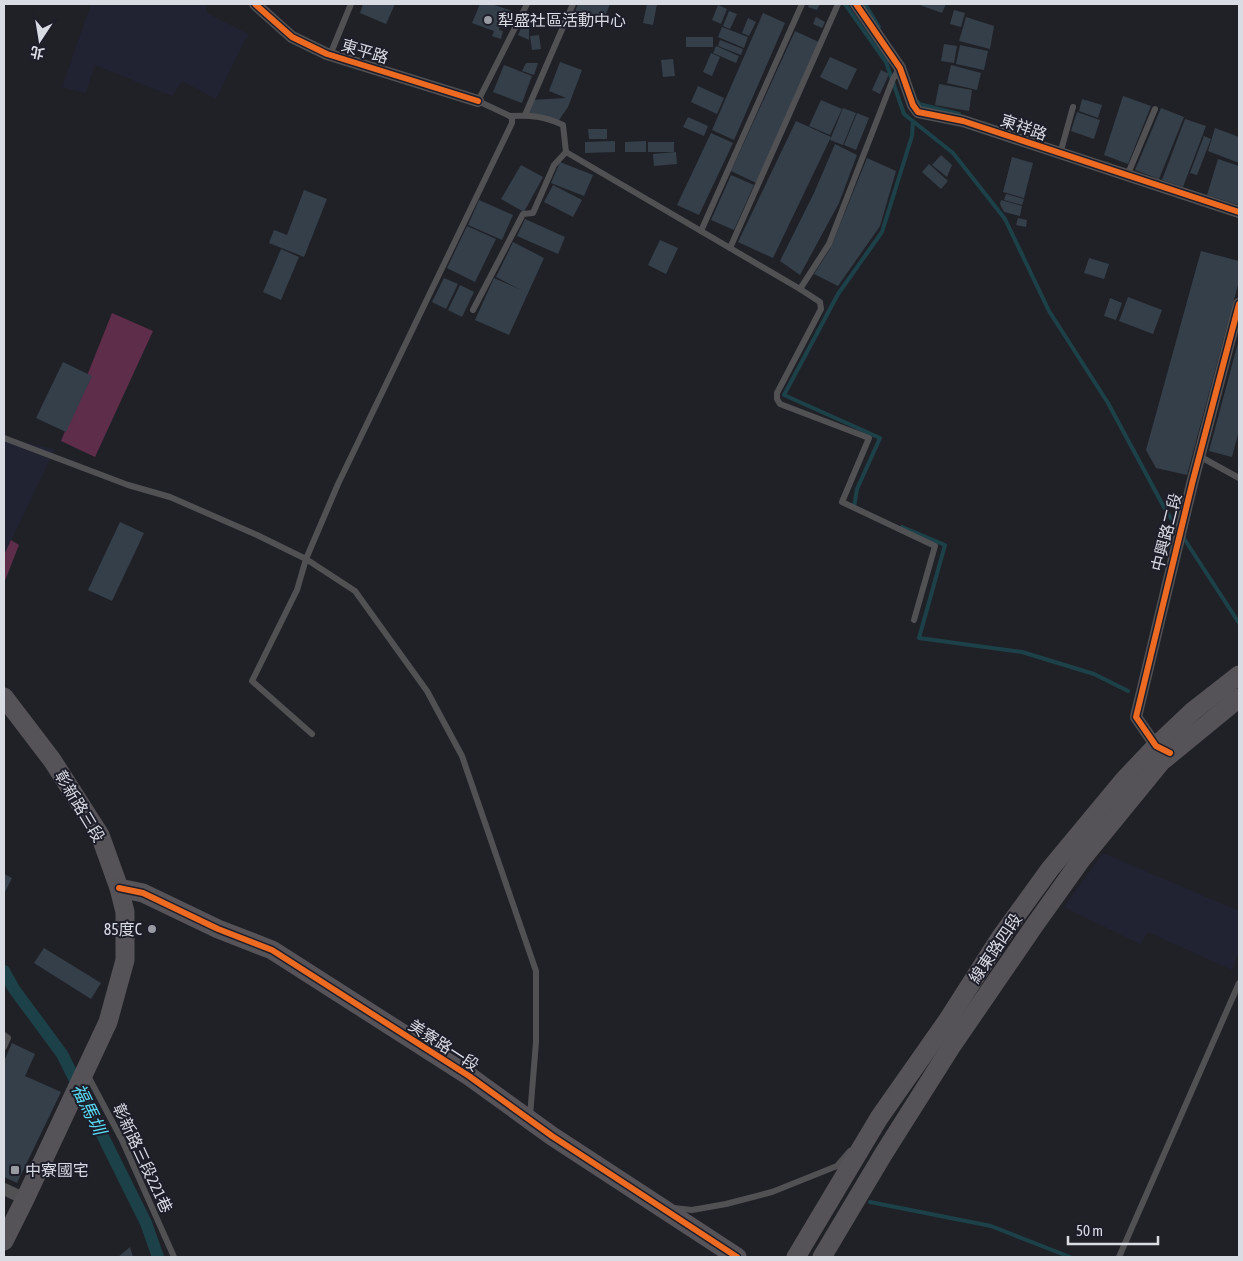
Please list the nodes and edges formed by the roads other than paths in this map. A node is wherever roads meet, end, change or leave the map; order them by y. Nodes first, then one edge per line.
1 (255, 4) edge
2 (351, 4) edge
3 (527, 4) edge
4 (572, 4) edge
5 (802, 4) edge
6 (838, 4) edge
7 (856, 4) edge
8 (330, 55) junction
9 (900, 68) junction
10 (478, 101) junction
11 (1074, 107) dead end
12 (1155, 109) dead end
13 (525, 115) junction
14 (510, 116) junction
15 (1061, 149) junction
16 (566, 152) junction
17 (1127, 176) junction
18 (1239, 212) edge
19 (701, 231) junction
20 (730, 248) junction
21 (800, 289) junction
22 (1239, 304) edge
23 (472, 310) dead end
24 (4, 438) edge
25 (1199, 456) junction
26 (1239, 478) edge
27 (306, 559) junction
28 (914, 620) dead end
29 (1239, 675) edge
30 (4, 697) edge
31 (1239, 698) edge
32 (312, 734) dead end
33 (1163, 749) junction
34 (119, 888) junction
35 (1239, 983) edge
36 (6, 1036) edge
37 (4, 1047) edge
38 (85, 1071) junction
39 (879, 1118) junction
40 (530, 1119) junction
41 (4, 1188) edge
42 (26, 1199) junction
43 (648, 1200) junction
44 (4, 1241) edge
45 (174, 1257) edge
46 (738, 1257) edge
47 (796, 1257) edge
48 (822, 1257) edge
49 (1119, 1257) edge

1 - 8 street, 東平路
2 - 8 lane
3 - 10 lane
4 - 13 lane
5 - 19 lane
6 - 20 lane
7 - 9 street, 東祥路
8 - 10 street, 東平路
9 - 15 street, 東祥路
9 - 21 lane
10 - 14 lane
11 - 15 lane
12 - 17 lane
13 - 14 lane
13 - 16 lane
14 - 27 lane
15 - 17 street, 東祥路
16 - 19 lane
16 - 23 lane
17 - 18 street, 東祥路
19 - 20 lane
20 - 21 lane
21 - 28 lane
22 - 25 street, 中興路二段
24 - 27 lane
25 - 26 lane
25 - 33 street, 中興路二段
27 - 32 lane
27 - 40 lane
29 - 33 main road, 線東路四段
30 - 34 main road, 彰新路三段
31 - 33 main road, 線東路四段
33 - 39 main road, 線東路四段
33 - 48 main road, 線東路四段
34 - 38 main road, 彰新路三段
34 - 40 main road, 美寮路一段
35 - 49 lane
36 - 37 lane
38 - 42 main road, 彰新路三段
38 - 45 lane, 彰新路三段221巷
39 - 43 lane
39 - 47 main road, 線東路四段
40 - 43 main road, 美寮路一段
41 - 42 street
42 - 44 main road
43 - 46 main road, 美寮路一段

